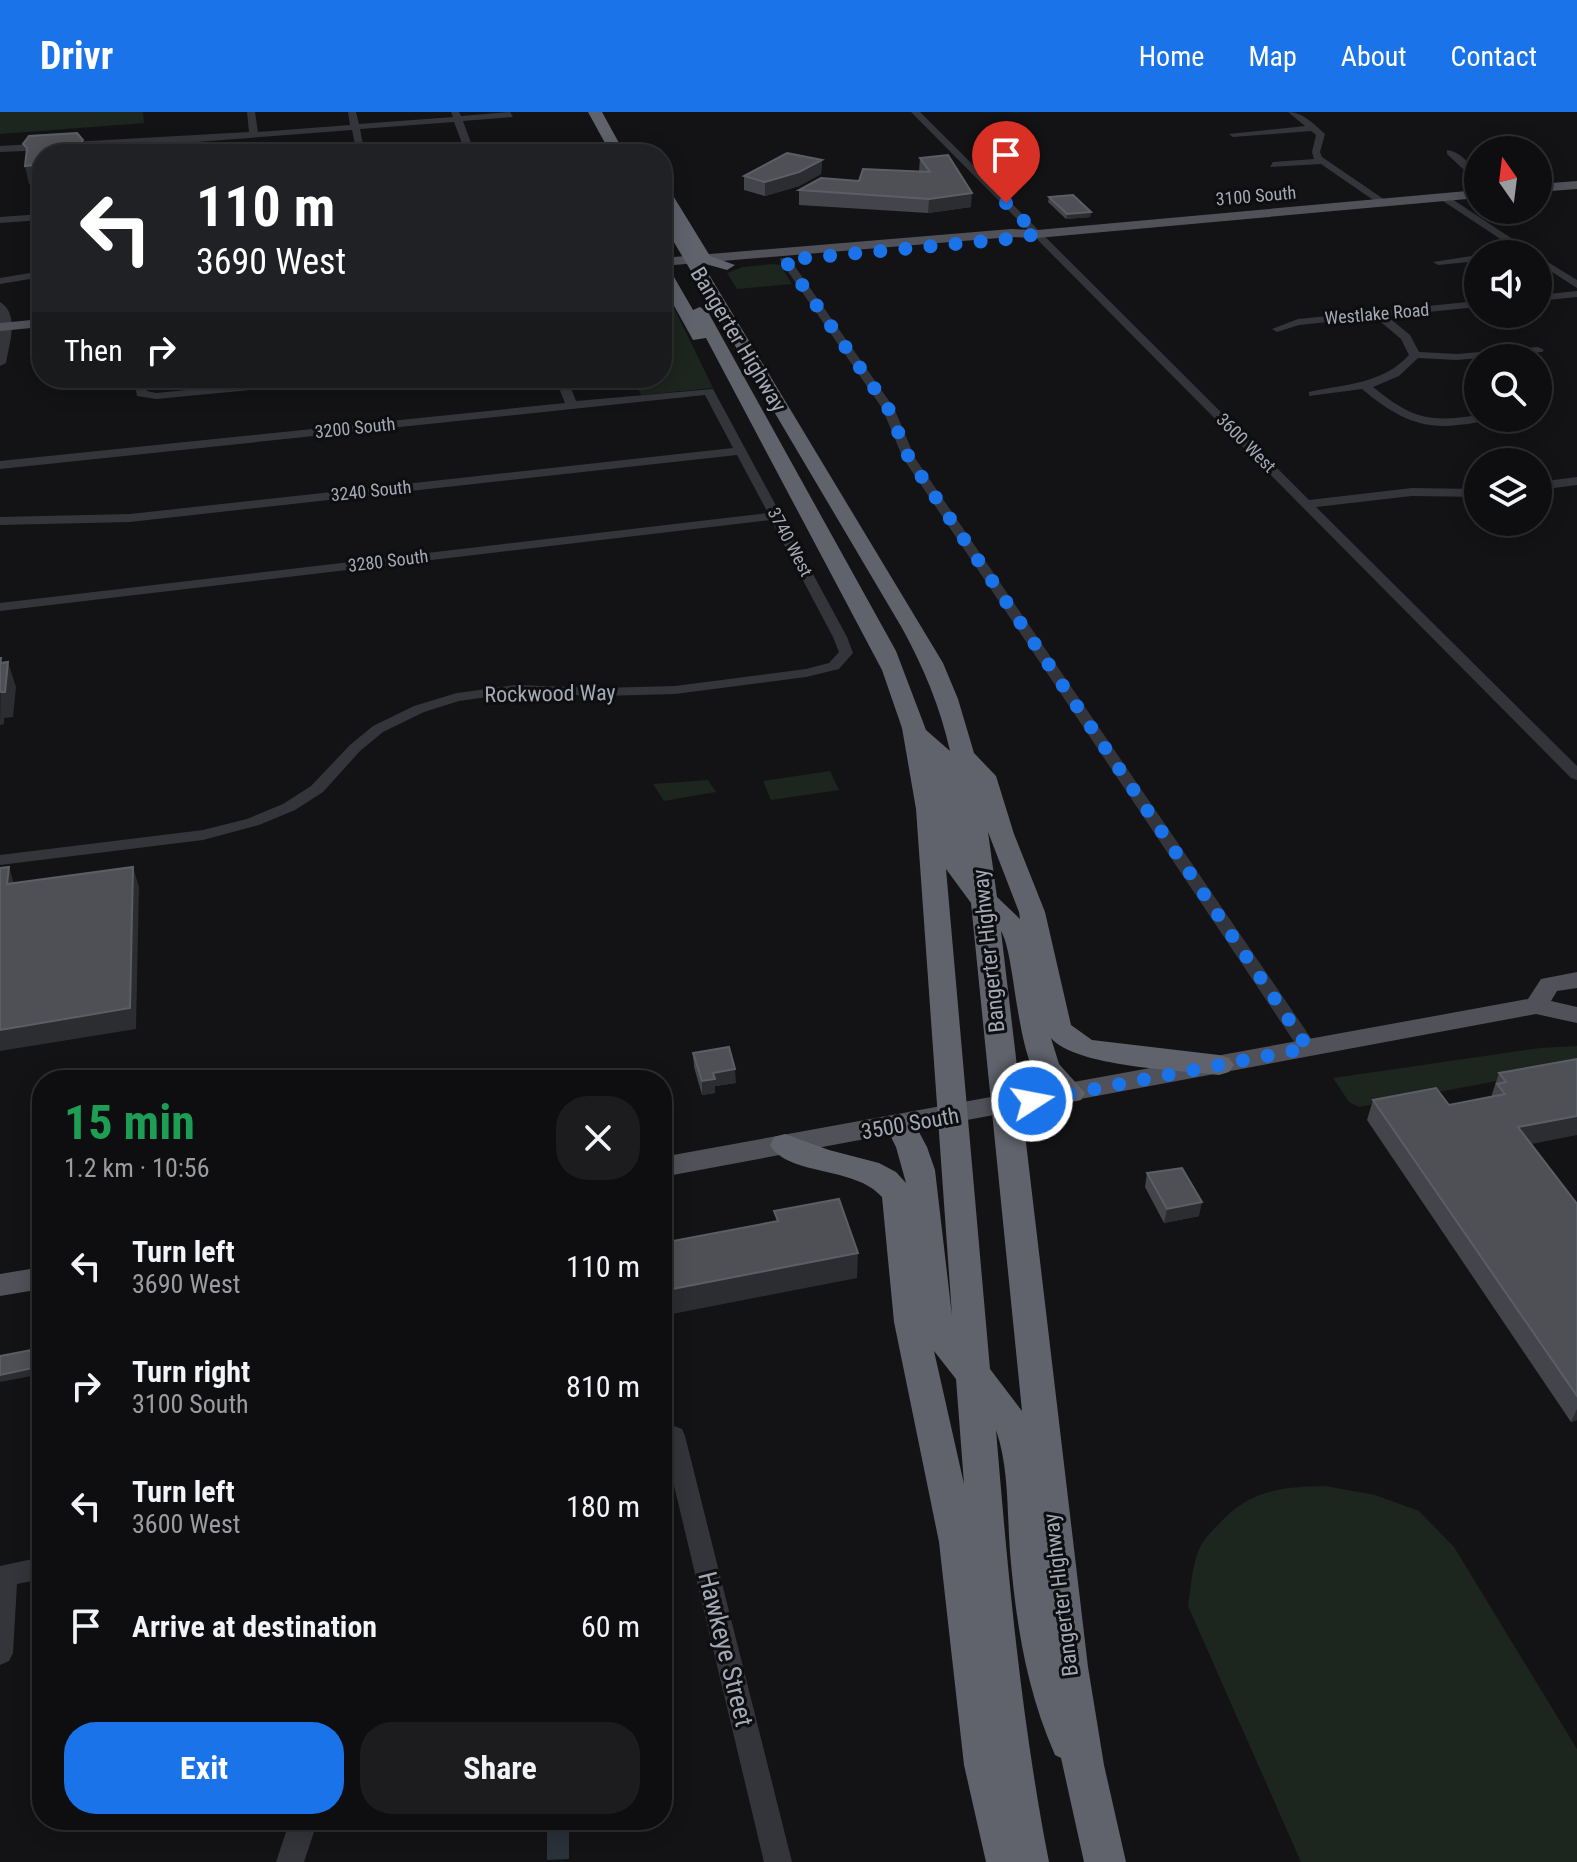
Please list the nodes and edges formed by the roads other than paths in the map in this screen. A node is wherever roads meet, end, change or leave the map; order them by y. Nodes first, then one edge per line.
1 (251, 112) edge
2 (352, 112) edge
3 (585, 112) edge
4 (595, 112) edge
5 (607, 112) edge
6 (915, 112) edge
7 (1292, 112) edge
8 (510, 115) dead end
9 (456, 116) edge
10 (355, 127) junction
11 (1315, 128) junction
12 (1233, 134) dead end
13 (254, 135) junction
14 (66, 144) edge
15 (131, 144) edge
16 (131, 144) edge
17 (359, 144) edge
18 (466, 144) edge
19 (603, 144) edge
20 (613, 144) edge
21 (624, 144) edge
22 (32, 147) edge
23 (0, 149) edge
24 (1450, 152) dead end
25 (1322, 161) junction
26 (1464, 161) edge
27 (1273, 165) dead end
28 (1577, 185) edge
29 (1552, 187) edge
30 (1464, 195) edge
31 (1443, 197) junction
32 (1382, 202) junction
33 (32, 218) edge
34 (0, 220) edge
35 (1037, 234) junction
36 (1508, 240) edge
37 (672, 244) edge
38 (1464, 259) edge
39 (785, 260) junction
40 (1438, 262) dead end
41 (727, 265) junction
42 (676, 266) edge
43 (1552, 268) edge
44 (32, 276) edge
45 (0, 281) edge
46 (1577, 285) edge
47 (1577, 294) edge
48 (1552, 297) edge
49 (0, 305) edge
50 (1464, 306) edge
51 (1379, 315) junction
52 (32, 324) edge
53 (3, 327) edge
54 (1277, 329) dead end
55 (748, 355) junction
56 (1415, 355) junction
57 (1464, 356) edge
58 (0, 363) edge
59 (1365, 386) junction
60 (139, 388) edge
61 (227, 388) edge
62 (565, 388) edge
63 (709, 391) joint
64 (1313, 394) dead end
65 (750, 401) junction
66 (572, 405) junction
67 (1464, 420) edge
68 (742, 451) junction
69 (0, 465) edge
70 (1577, 481) edge
71 (1552, 484) edge
72 (832, 493) junction
73 (1464, 493) edge
74 (1307, 504) junction
75 (776, 516) junction
76 (0, 521) edge
77 (0, 607) edge
78 (806, 673) joint
79 (915, 733) junction
80 (962, 754) junction
81 (1577, 775) edge
82 (0, 860) edge
83 (984, 900) junction
84 (1577, 980) edge
85 (1536, 1006) junction
86 (1577, 1015) edge
87 (1308, 1048) junction
88 (1219, 1065) junction
89 (1070, 1093) junction
90 (1005, 1106) junction
91 (953, 1115) junction
92 (900, 1125) junction
93 (785, 1145) junction
94 (672, 1165) edge
95 (32, 1280) edge
96 (0, 1285) edge
97 (974, 1373) junction
98 (672, 1453) edge
99 (32, 1570) edge
100 (0, 1653) edge
101 (1083, 1765) junction
102 (301, 1830) edge
103 (290, 1862) edge
104 (778, 1862) edge
105 (1007, 1862) edge
106 (1028, 1862) edge
107 (1105, 1862) edge

1 - 13 street
2 - 10 street
3 - 19 highway
4 - 20 highway
5 - 21 highway
6 - 35 street, 3600 West
7 - 11 street
8 - 9 street
9 - 10 street
9 - 18 street
10 - 13 street
10 - 17 street
11 - 12 street
11 - 25 street
13 - 16 street
14 - 15 street
22 - 23 street
24 - 26 street
25 - 27 street
25 - 32 street
28 - 29 main road
30 - 31 main road, 3100 South
31 - 32 main road, 3100 South
31 - 36 street
32 - 35 main road, 3100 South
33 - 34 street
35 - 39 main road, 3100 South
35 - 42 main road, 3100 South
35 - 74 street, 3600 West
37 - 42 highway
38 - 40 street
39 - 41 main road, 3100 South
39 - 87 street
41 - 42 highway
41 - 55 highway
42 - 55 highway, Bangerter Highway
42 - 65 highway
43 - 46 street
44 - 45 street
47 - 48 street
49 - 53 street
50 - 51 street, Westlake Road
51 - 54 street, Westlake Road
51 - 56 street
52 - 53 main road
53 - 58 street
55 - 72 highway, Bangerter Highway
56 - 57 street
56 - 59 street
59 - 64 street
59 - 67 street
60 - 61 street
62 - 66 street
63 - 66 street, 3200 South
63 - 68 street, 3740 West
65 - 72 highway
65 - 79 highway, Bangerter Highway
66 - 69 street, 3200 South
68 - 75 street, 3740 West
68 - 76 street, 3240 South
70 - 71 street
72 - 80 highway, Bangerter Highway
73 - 74 street
74 - 81 street, 3600 West
75 - 77 street, 3280 South
75 - 78 street, 3740 West
78 - 82 street, Rockwood Way
79 - 83 highway
79 - 91 highway, Bangerter Highway
80 - 83 highway, Bangerter Highway
80 - 88 highway
83 - 89 highway
83 - 90 highway, Bangerter Highway
84 - 85 main road, 3500 South
85 - 86 main road, 3500 South
85 - 87 main road, 3500 South
87 - 88 main road, 3500 South
88 - 89 main road, 3500 South
89 - 90 main road, 3500 South
90 - 91 main road, 3500 South
90 - 101 highway, Bangerter Highway
91 - 92 main road, 3500 South
91 - 97 highway, Bangerter Highway
92 - 93 main road, 3500 South
92 - 97 highway
93 - 94 main road, 3500 South
93 - 105 highway
95 - 96 main road
97 - 101 highway
97 - 106 highway, Bangerter Highway
98 - 104 street, Hawkeye Street
99 - 100 street
101 - 107 highway, Bangerter Highway
102 - 103 street

